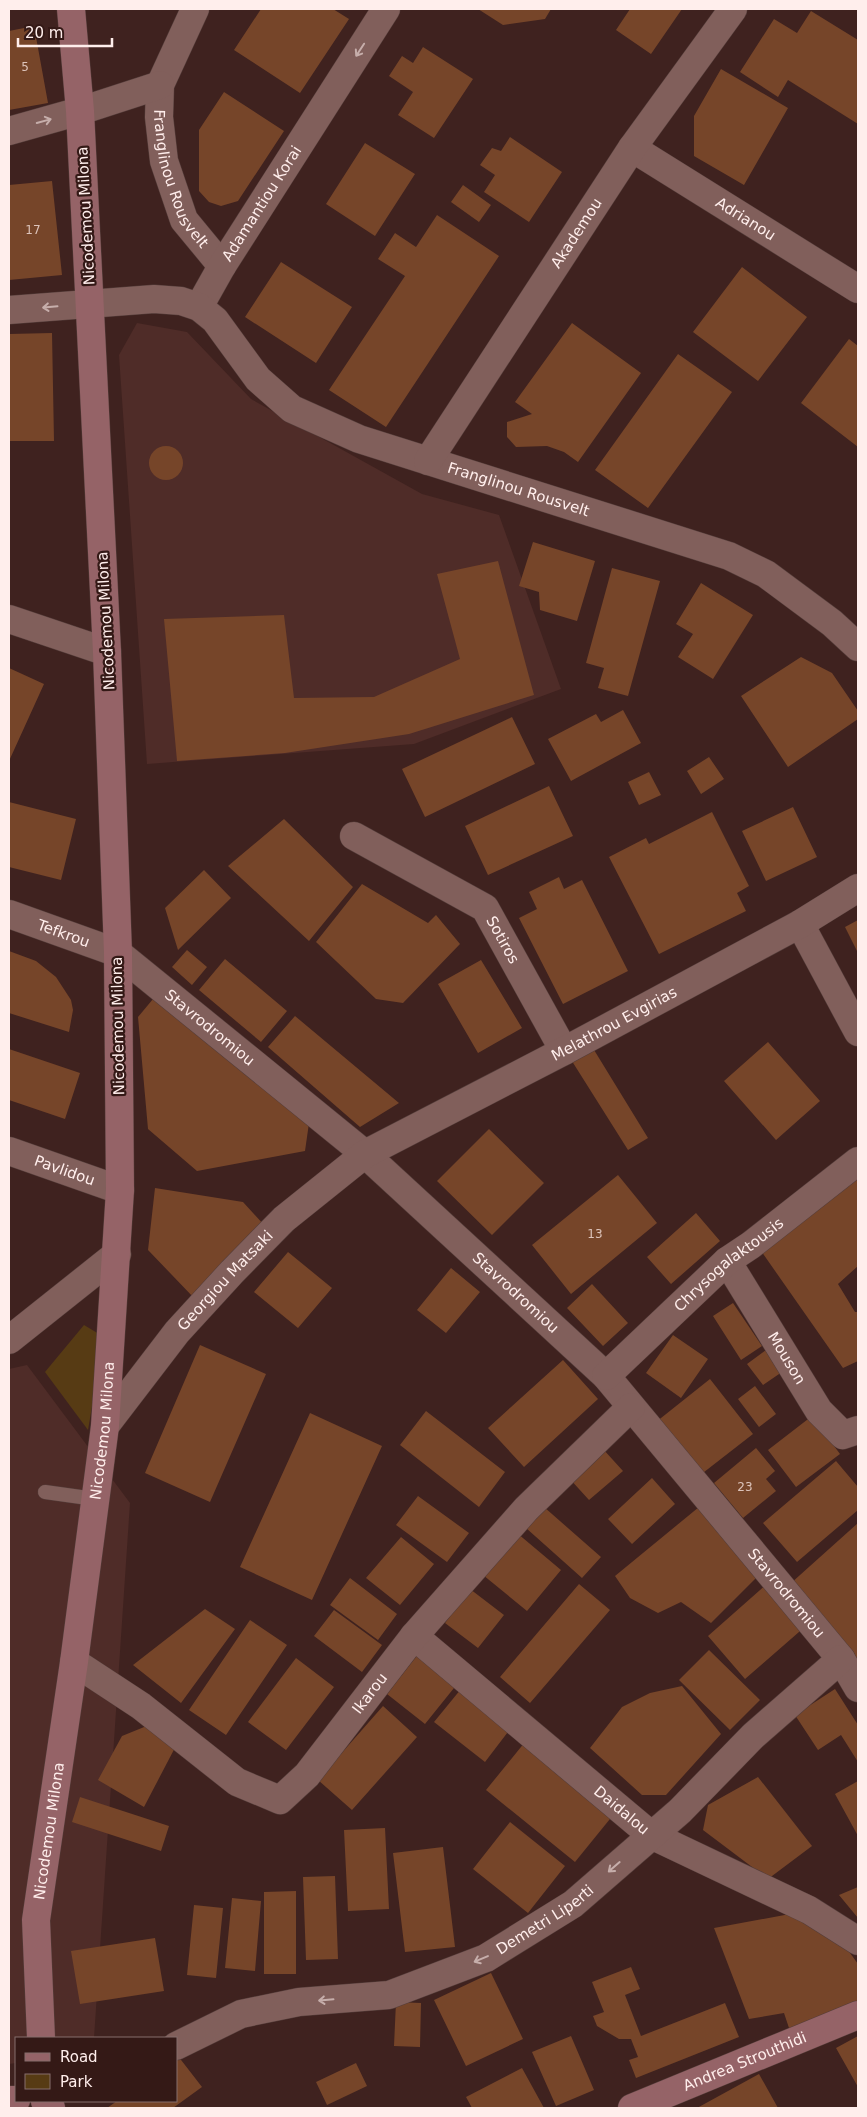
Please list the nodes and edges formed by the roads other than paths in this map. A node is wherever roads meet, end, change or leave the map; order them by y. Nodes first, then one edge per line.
1 (72, 9) edge
2 (195, 9) edge
3 (386, 9) edge
4 (733, 9) edge
5 (160, 85) junction
6 (80, 111) junction
7 (9, 131) edge
8 (632, 148) junction
9 (222, 266) junction
10 (858, 289) edge
11 (90, 304) junction
12 (199, 307) junction
13 (9, 310) edge
14 (428, 461) junction
15 (9, 619) edge
16 (858, 647) edge
17 (107, 652) junction
18 (354, 836) dead end
19 (858, 888) edge
20 (9, 914) edge
21 (800, 924) junction
22 (118, 953) junction
23 (858, 1032) edge
24 (564, 1051) junction
25 (9, 1151) edge
26 (365, 1154) junction
27 (858, 1161) edge
28 (120, 1190) junction
29 (117, 1254) junction
30 (727, 1261) junction
31 (9, 1340) edge
32 (606, 1376) junction
33 (630, 1407) junction
34 (105, 1426) junction
35 (858, 1430) edge
36 (45, 1492) dead end
37 (96, 1499) junction
38 (414, 1636) junction
39 (841, 1659) junction
40 (74, 1662) junction
41 (858, 1688) edge
42 (651, 1835) junction
43 (858, 1941) edge
44 (858, 2015) edge
45 (42, 2037) edge
46 (178, 2045) edge
47 (646, 2106) edge

1 - 6 main road, Nicodemou Milona
2 - 5 street
3 -> 9 street, Adamantiou Korai
4 - 8 street, Akademou
5 - 6 street
5 - 9 street, Franglinou Rousvelt
7 -> 6 street
6 - 11 main road, Nicodemou Milona
8 - 10 street, Adrianou
8 - 14 street, Akademou
9 - 12 street, Adamantiou Korai
11 - 12 street
11 -> 13 street
11 - 17 main road, Nicodemou Milona
12 - 14 street, Franglinou Rousvelt
14 - 16 street, Franglinou Rousvelt
15 - 17 street
17 - 22 main road, Nicodemou Milona
18 - 24 street, Sotiros
19 - 21 street, Melathrou Evgirias
20 - 22 street, Tefkrou
21 - 23 street
21 - 24 street, Melathrou Evgirias
22 - 26 street, Stavrodromiou
22 - 28 main road, Nicodemou Milona
24 - 26 street, Melathrou Evgirias
25 - 28 street, Pavlidou
26 - 32 street, Stavrodromiou
26 - 34 street, Georgiou Matsaki
27 - 30 street, Chrysogalaktousis
28 - 29 main road, Nicodemou Milona
29 - 31 street
29 - 34 main road, Nicodemou Milona
30 - 32 street, Chrysogalaktousis
30 - 35 street, Mouson
32 - 33 street, Stavrodromiou
33 - 38 street, Ikarou
33 - 39 street, Stavrodromiou
34 - 37 main road, Nicodemou Milona
36 - 37 lane
37 - 40 main road, Nicodemou Milona
38 - 40 street, Ikarou
38 - 42 street, Daidalou
39 - 41 street, Stavrodromiou
39 - 42 street, Demetri Liperti
40 - 45 main road, Nicodemou Milona
42 - 43 street, Daidalou
42 -> 46 street, Demetri Liperti
44 - 47 main road, Andrea Strouthidi

